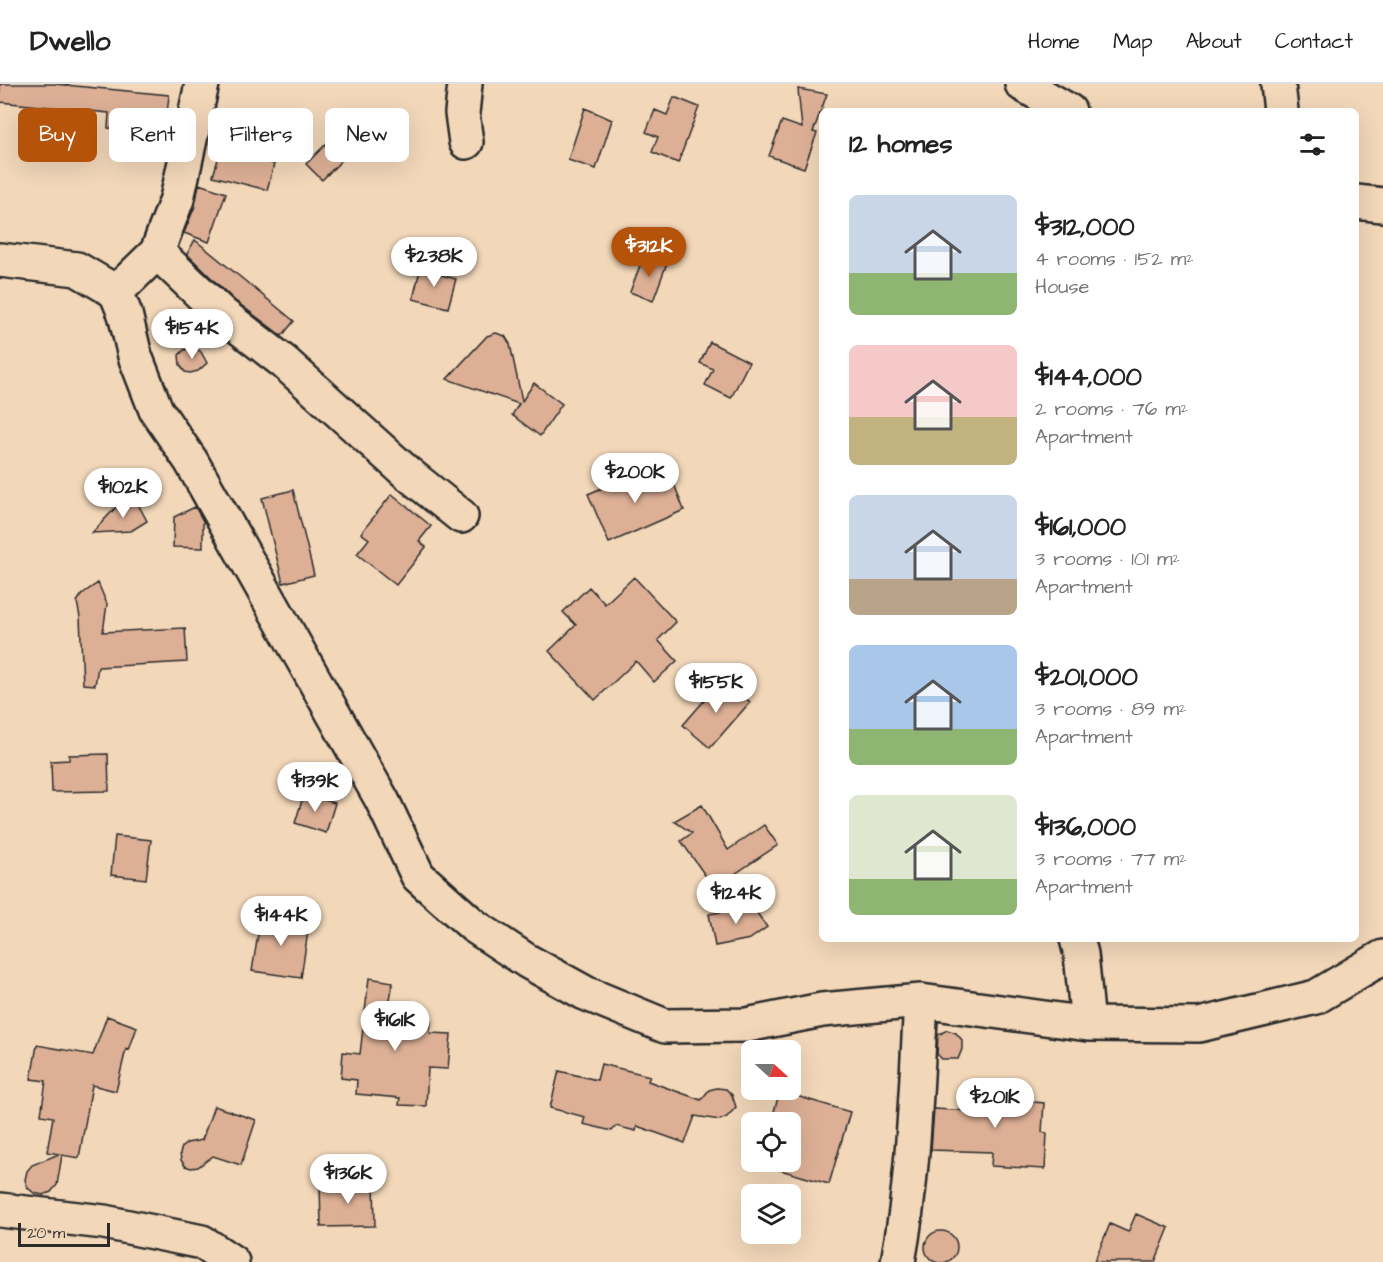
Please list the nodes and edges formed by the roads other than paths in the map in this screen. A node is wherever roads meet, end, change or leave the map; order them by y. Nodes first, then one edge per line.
1 (202, 84) edge
2 (465, 84) edge
3 (1022, 84) edge
4 (1278, 84) edge
5 (1064, 108) edge
6 (1282, 108) edge
7 (466, 142) dead end
8 (1359, 202) edge
9 (1383, 205) edge
10 (157, 252) junction
11 (0, 260) edge
12 (116, 292) junction
13 (461, 516) dead end
14 (1078, 942) edge
15 (1383, 957) edge
16 (921, 1001) junction
17 (1088, 1024) junction
18 (0, 1210) edge
19 (232, 1262) edge
20 (898, 1262) edge

1 - 10 street
2 - 7 street
3 - 5 street
4 - 6 street
8 - 9 street
10 - 12 street
10 - 13 street
11 - 12 street
12 - 16 street
14 - 17 street
15 - 17 street
16 - 17 street
16 - 20 street
18 - 19 street

